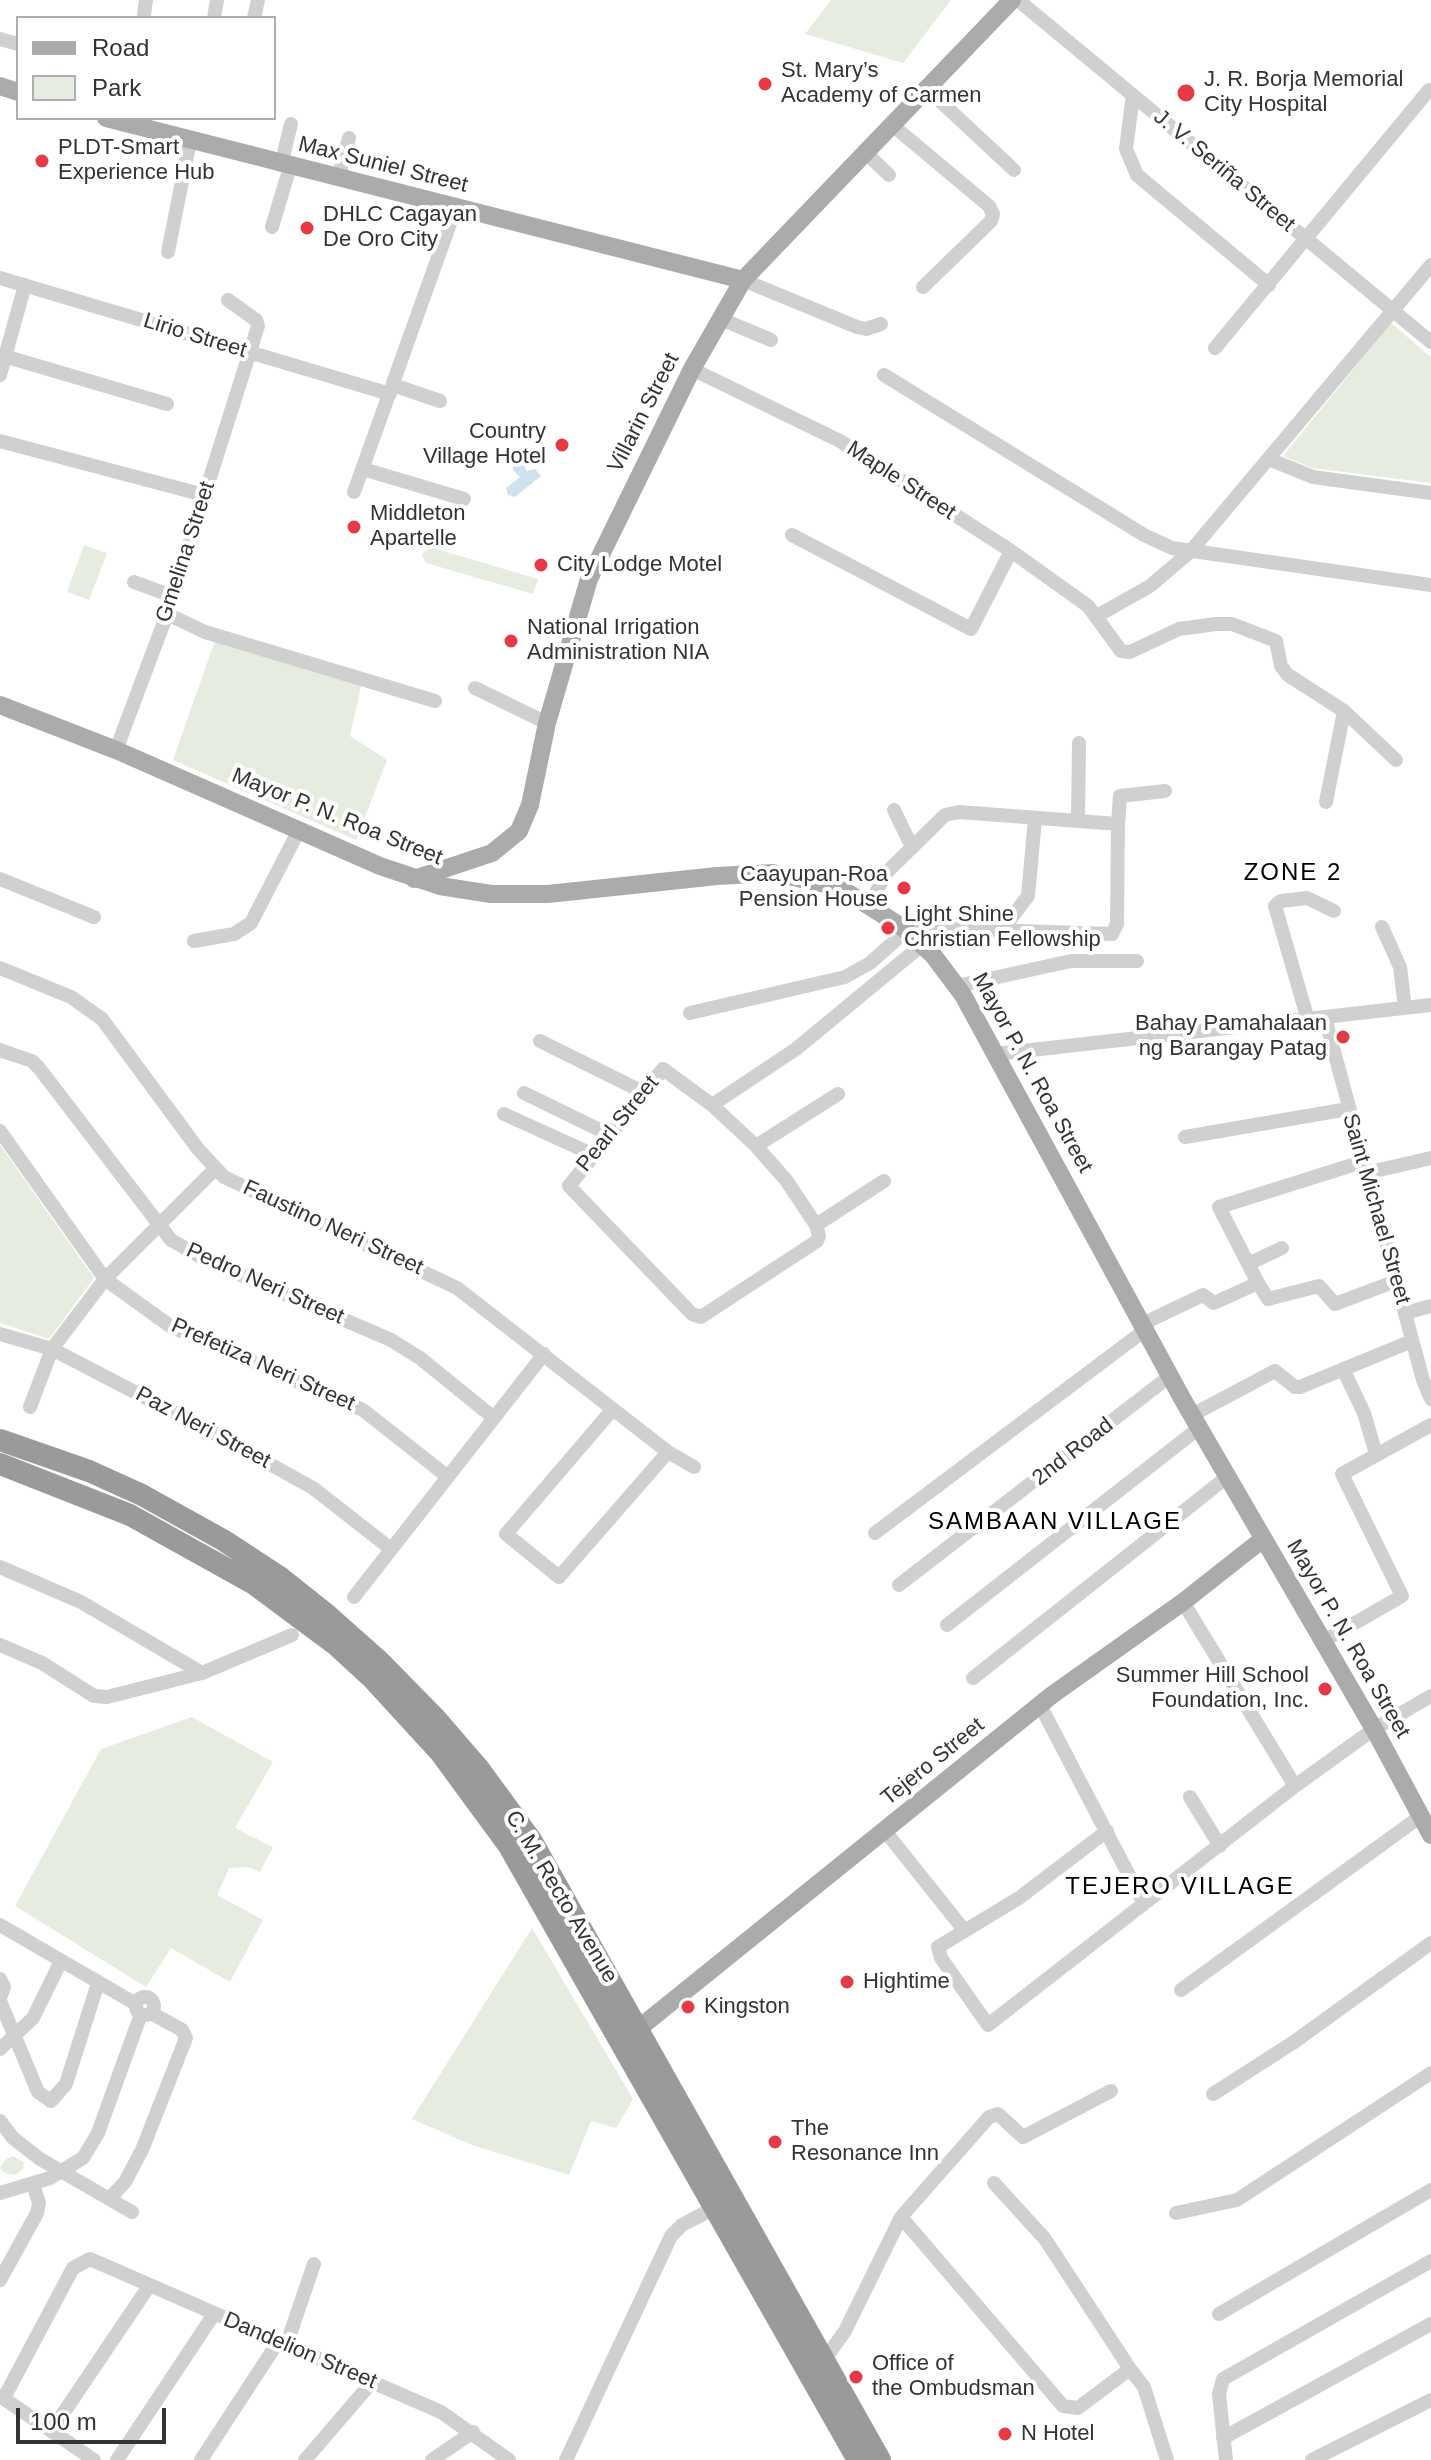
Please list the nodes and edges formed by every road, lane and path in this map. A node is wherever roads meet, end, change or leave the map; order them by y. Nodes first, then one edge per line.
1 (1012, 0) edge
2 (1018, 0) edge
3 (925, 87) junction
4 (1429, 90) dead end
5 (1133, 95) junction
6 (113, 120) edge
7 (291, 124) dead end
8 (891, 124) junction
9 (349, 138) dead end
10 (190, 141) junction
11 (864, 151) junction
12 (286, 166) junction
13 (1014, 170) dead end
14 (889, 175) dead end
15 (338, 179) junction
16 (456, 207) junction
17 (272, 227) dead end
18 (1304, 238) junction
19 (168, 252) dead end
20 (1431, 265) edge
21 (0, 278) edge
22 (743, 280) junction
23 (25, 285) junction
24 (1269, 285) junction
25 (923, 287) dead end
26 (228, 300) dead end
27 (1394, 309) junction
28 (721, 319) junction
29 (881, 324) dead end
30 (771, 340) dead end
31 (1431, 342) edge
32 (1215, 348) dead end
33 (248, 353) junction
34 (4, 356) junction
35 (692, 369) junction
36 (0, 375) edge
37 (884, 375) dead end
38 (392, 390) junction
39 (440, 401) dead end
40 (167, 404) dead end
41 (0, 441) edge
42 (1271, 460) junction
43 (363, 469) junction
44 (354, 492) dead end
45 (1431, 493) edge
46 (204, 495) junction
47 (464, 499) dead end
48 (792, 535) dead end
49 (1011, 551) junction
50 (1190, 552) junction
51 (134, 582) dead end
52 (1431, 585) edge
53 (172, 596) junction
54 (167, 614) junction
55 (1097, 616) junction
56 (475, 688) dead end
57 (435, 701) dead end
58 (0, 705) edge
59 (1344, 711) junction
60 (547, 723) junction
61 (1079, 743) dead end
62 (116, 750) junction
63 (1396, 760) dead end
64 (1165, 791) dead end
65 (1326, 802) dead end
66 (894, 810) dead end
67 (1035, 819) junction
68 (1078, 821) junction
69 (1118, 824) junction
70 (299, 830) junction
71 (911, 845) junction
72 (0, 879) edge
73 (414, 879) junction
74 (869, 906) junction
75 (1334, 911) dead end
76 (94, 917) dead end
77 (1382, 927) dead end
78 (1002, 930) junction
79 (906, 931) junction
80 (194, 941) dead end
81 (922, 945) junction
82 (1137, 961) dead end
83 (0, 968) edge
84 (957, 986) junction
85 (1431, 1005) edge
86 (1405, 1008) junction
87 (690, 1013) dead end
88 (1325, 1018) junction
89 (1308, 1020) junction
90 (540, 1041) dead end
91 (0, 1050) edge
92 (996, 1054) junction
93 (643, 1092) junction
94 (524, 1093) dead end
95 (838, 1094) dead end
96 (712, 1105) junction
97 (1348, 1109) junction
98 (504, 1114) dead end
99 (0, 1131) edge
100 (610, 1135) junction
101 (1185, 1137) dead end
102 (756, 1146) junction
103 (594, 1155) junction
104 (1431, 1158) edge
105 (1364, 1167) junction
106 (215, 1169) junction
107 (884, 1181) dead end
108 (816, 1225) junction
109 (157, 1226) junction
110 (1282, 1248) dead end
111 (1248, 1264) junction
112 (105, 1279) junction
113 (1396, 1281) junction
114 (1258, 1283) junction
115 (1431, 1306) edge
116 (1405, 1313) junction
117 (1143, 1327) junction
118 (0, 1334) edge
119 (1412, 1341) junction
120 (52, 1349) junction
121 (544, 1354) junction
122 (1343, 1369) junction
123 (1170, 1376) junction
124 (1431, 1398) edge
125 (30, 1407) dead end
126 (613, 1409) junction
127 (494, 1418) junction
128 (1195, 1421) junction
129 (1431, 1425) edge
130 (668, 1452) junction
131 (1376, 1454) junction
132 (5, 1460) edge
133 (694, 1467) dead end
134 (448, 1477) junction
135 (1227, 1477) junction
136 (875, 1533) dead end
137 (1263, 1539) junction
138 (391, 1549) junction
139 (0, 1567) edge
140 (899, 1585) dead end
141 (354, 1597) dead end
142 (1183, 1602) junction
143 (947, 1625) dead end
144 (310, 1626) junction
145 (1322, 1642) junction
146 (0, 1645) edge
147 (202, 1673) junction
148 (973, 1678) dead end
149 (1431, 1696) edge
150 (1040, 1705) junction
151 (1374, 1729) junction
152 (1295, 1786) junction
153 (1190, 1797) dead end
154 (1421, 1816) junction
155 (885, 1831) junction
156 (1107, 1831) junction
157 (1431, 1835) edge
158 (1220, 1846) junction
159 (1144, 1904) junction
160 (566, 1922) junction
161 (0, 1925) edge
162 (964, 1930) junction
163 (1431, 1943) edge
164 (61, 1961) junction
165 (0, 1979) edge
166 (98, 1983) junction
167 (1181, 1990) dead end
168 (0, 2000) edge
169 (143, 2011) junction
170 (638, 2029) junction
171 (14, 2038) junction
172 (0, 2049) edge
173 (1431, 2073) edge
174 (1111, 2091) dead end
175 (1213, 2094) dead end
176 (0, 2121) edge
177 (62, 2172) junction
178 (994, 2183) dead end
179 (33, 2184) junction
180 (1431, 2190) edge
181 (3, 2198) edge
182 (109, 2199) junction
183 (723, 2204) junction
184 (132, 2212) dead end
185 (1176, 2213) dead end
186 (901, 2217) junction
187 (1, 2246) edge
188 (16, 2250) junction
189 (1431, 2261) edge
190 (314, 2264) dead end
191 (0, 2280) edge
192 (149, 2286) junction
193 (214, 2314) junction
194 (1219, 2314) dead end
195 (1431, 2324) edge
196 (282, 2344) junction
197 (812, 2362) junction
198 (1130, 2369) junction
199 (372, 2382) junction
200 (2, 2397) edge
201 (1431, 2400) edge
202 (52, 2430) junction
203 (473, 2432) junction
204 (1223, 2438) junction
205 (94, 2460) edge
206 (117, 2460) edge
207 (201, 2460) edge
208 (305, 2460) edge
209 (432, 2460) edge
210 (509, 2460) edge
211 (566, 2460) edge
212 (858, 2460) edge
213 (880, 2460) edge
214 (1167, 2460) edge
215 (1226, 2460) edge
216 (1312, 2460) edge

1 - 3 main road, Villarin Street
2 - 5 street, J. V. Seriña Street
3 - 8 main road, Villarin Street
3 - 13 street
4 - 18 street
5 - 18 street, J. V. Seriña Street
5 - 24 street
6 - 10 main road, Max Suniel Street
7 - 12 street
8 - 11 main road, Villarin Street
8 - 25 street
9 - 15 street
10 - 12 main road, Max Suniel Street
10 - 19 street
11 - 14 street
11 - 22 main road, Villarin Street
12 - 15 main road, Max Suniel Street
12 - 17 street
15 - 16 main road, Max Suniel Street
16 - 22 main road, Max Suniel Street
16 - 38 street
18 - 24 street
18 - 27 street, J. V. Seriña Street
20 - 27 street
21 - 23 street, Lirio Street
22 - 28 main road, Villarin Street
22 - 29 street
23 - 33 street, Lirio Street
23 - 34 street
24 - 32 street
26 - 33 street, Gmelina Street
27 - 31 street, J. V. Seriña Street
27 - 42 street
28 - 30 street
28 - 35 main road, Villarin Street
33 - 38 street, Lirio Street
33 - 46 street, Gmelina Street
34 - 36 street
34 - 40 street
35 - 49 street, Maple Street
35 - 60 main road, Villarin Street
37 - 50 street
38 - 39 street, Lirio Street
38 - 43 street
41 - 46 street
42 - 45 street
42 - 50 street
43 - 44 street
43 - 47 street
46 - 53 street, Gmelina Street
48 - 49 street
49 - 55 street, Maple Street
50 - 52 street
50 - 55 street
51 - 53 street
53 - 54 street, Gmelina Street
54 - 57 street
54 - 62 street, Gmelina Street
55 - 59 street, Maple Street
56 - 60 street
58 - 62 main road, Mayor P. N. Roa Street
59 - 63 street
59 - 65 street
60 - 73 main road, Villarin Street
61 - 68 street
62 - 70 main road, Mayor P. N. Roa Street
64 - 69 street
66 - 71 street
67 - 68 street
67 - 71 street
67 - 78 street
68 - 69 street
69 - 78 street
70 - 73 main road, Mayor P. N. Roa Street
70 - 80 street
71 - 74 street
72 - 76 street
73 - 74 main road, Mayor P. N. Roa Street
74 - 79 main road, Mayor P. N. Roa Street
75 - 89 street
77 - 86 street
78 - 79 street
79 - 81 main road, Mayor P. N. Roa Street
79 - 87 street
81 - 84 main road, Mayor P. N. Roa Street
81 - 96 street
82 - 84 street
83 - 106 street, Faustino Neri Street
84 - 92 main road, Mayor P. N. Roa Street
85 - 86 street
86 - 88 street
88 - 89 street
88 - 97 street, Saint Michael Street
89 - 92 street
90 - 93 street
91 - 109 street, Pedro Neri Street
92 - 117 main road, Mayor P. N. Roa Street
93 - 96 street, Pearl Street
93 - 100 street, Pearl Street
94 - 100 street
95 - 102 street
96 - 102 street, Pearl Street
97 - 101 street
97 - 105 street, Saint Michael Street
98 - 103 street
99 - 112 street, Prefetiza Neri Street
100 - 103 street, Pearl Street
102 - 108 street, Pearl Street
103 - 108 street, Pearl Street
104 - 105 street
105 - 111 street
105 - 113 street, Saint Michael Street
106 - 109 street
106 - 121 street, Faustino Neri Street
107 - 108 street
109 - 112 street
109 - 127 street, Pedro Neri Street
110 - 111 street
111 - 114 street
112 - 120 street
112 - 134 street, Prefetiza Neri Street
113 - 114 street
113 - 116 street, Saint Michael Street
114 - 117 street
115 - 116 street
116 - 119 street, Saint Michael Street
117 - 123 main road, Mayor P. N. Roa Street
117 - 136 street
118 - 120 street, Paz Neri Street
119 - 122 street
119 - 124 street, Saint Michael Street
120 - 125 street
120 - 138 street, Paz Neri Street
121 - 126 street, Faustino Neri Street
121 - 127 street
122 - 128 street
122 - 131 street
123 - 128 main road, Mayor P. N. Roa Street
123 - 140 street, 2nd Road
126 - 130 street, Faustino Neri Street
126 - 130 street
127 - 134 street
128 - 135 main road, Mayor P. N. Roa Street
128 - 143 street
129 - 131 street
130 - 133 street, Faustino Neri Street
131 - 145 street
132 - 144 highway, C. M. Recto Avenue
134 - 138 street
135 - 137 main road, Mayor P. N. Roa Street
135 - 148 street
137 - 142 main road, Tejero Street
137 - 145 main road, Mayor P. N. Roa Street
138 - 141 street
139 - 147 street
142 - 150 main road, Tejero Street
142 - 152 street
144 - 147 street
144 - 160 highway, C. M. Recto Avenue
145 - 151 main road, Mayor P. N. Roa Street
146 - 147 street
149 - 151 street
150 - 155 main road, Tejero Street
150 - 156 street
151 - 152 street
151 - 154 main road, Mayor P. N. Roa Street
152 - 158 street
153 - 158 street
154 - 157 main road, Mayor P. N. Roa Street
154 - 167 street
155 - 162 street
155 - 170 main road, Tejero Street
156 - 159 street
156 - 162 street
158 - 159 street
159 - 162 street
160 - 170 highway, C. M. Recto Avenue
160 - 183 highway, C. M. Recto Avenue
161 - 164 street
163 - 175 street
164 - 166 street
164 - 171 street
165 - 168 street
166 - 169 street
166 - 171 street
168 - 171 street
169 - 177 street
169 - 182 street
170 - 183 highway, C. M. Recto Avenue
171 - 172 street
173 - 185 street
174 - 186 street
176 - 177 street
177 - 179 street
177 - 182 street
178 - 198 street
179 - 181 street
179 - 188 street
180 - 194 street
182 - 184 street
183 - 197 highway, C. M. Recto Avenue
183 - 211 street
186 - 197 street
186 - 198 street
187 - 188 street
188 - 191 street
189 - 204 street
190 - 196 street
192 - 193 street, Dandelion Street
192 - 200 street, Dandelion Street
192 - 202 street
193 - 196 street, Dandelion Street
193 - 206 street
195 - 204 street
196 - 199 street, Dandelion Street
196 - 207 street
197 - 212 highway, C. M. Recto Avenue
197 - 213 highway, C. M. Recto Avenue
198 - 214 street
199 - 203 street, Dandelion Street
199 - 208 street
200 - 202 street
201 - 216 street
202 - 205 street
203 - 209 street
203 - 210 street, Dandelion Street
204 - 215 street

